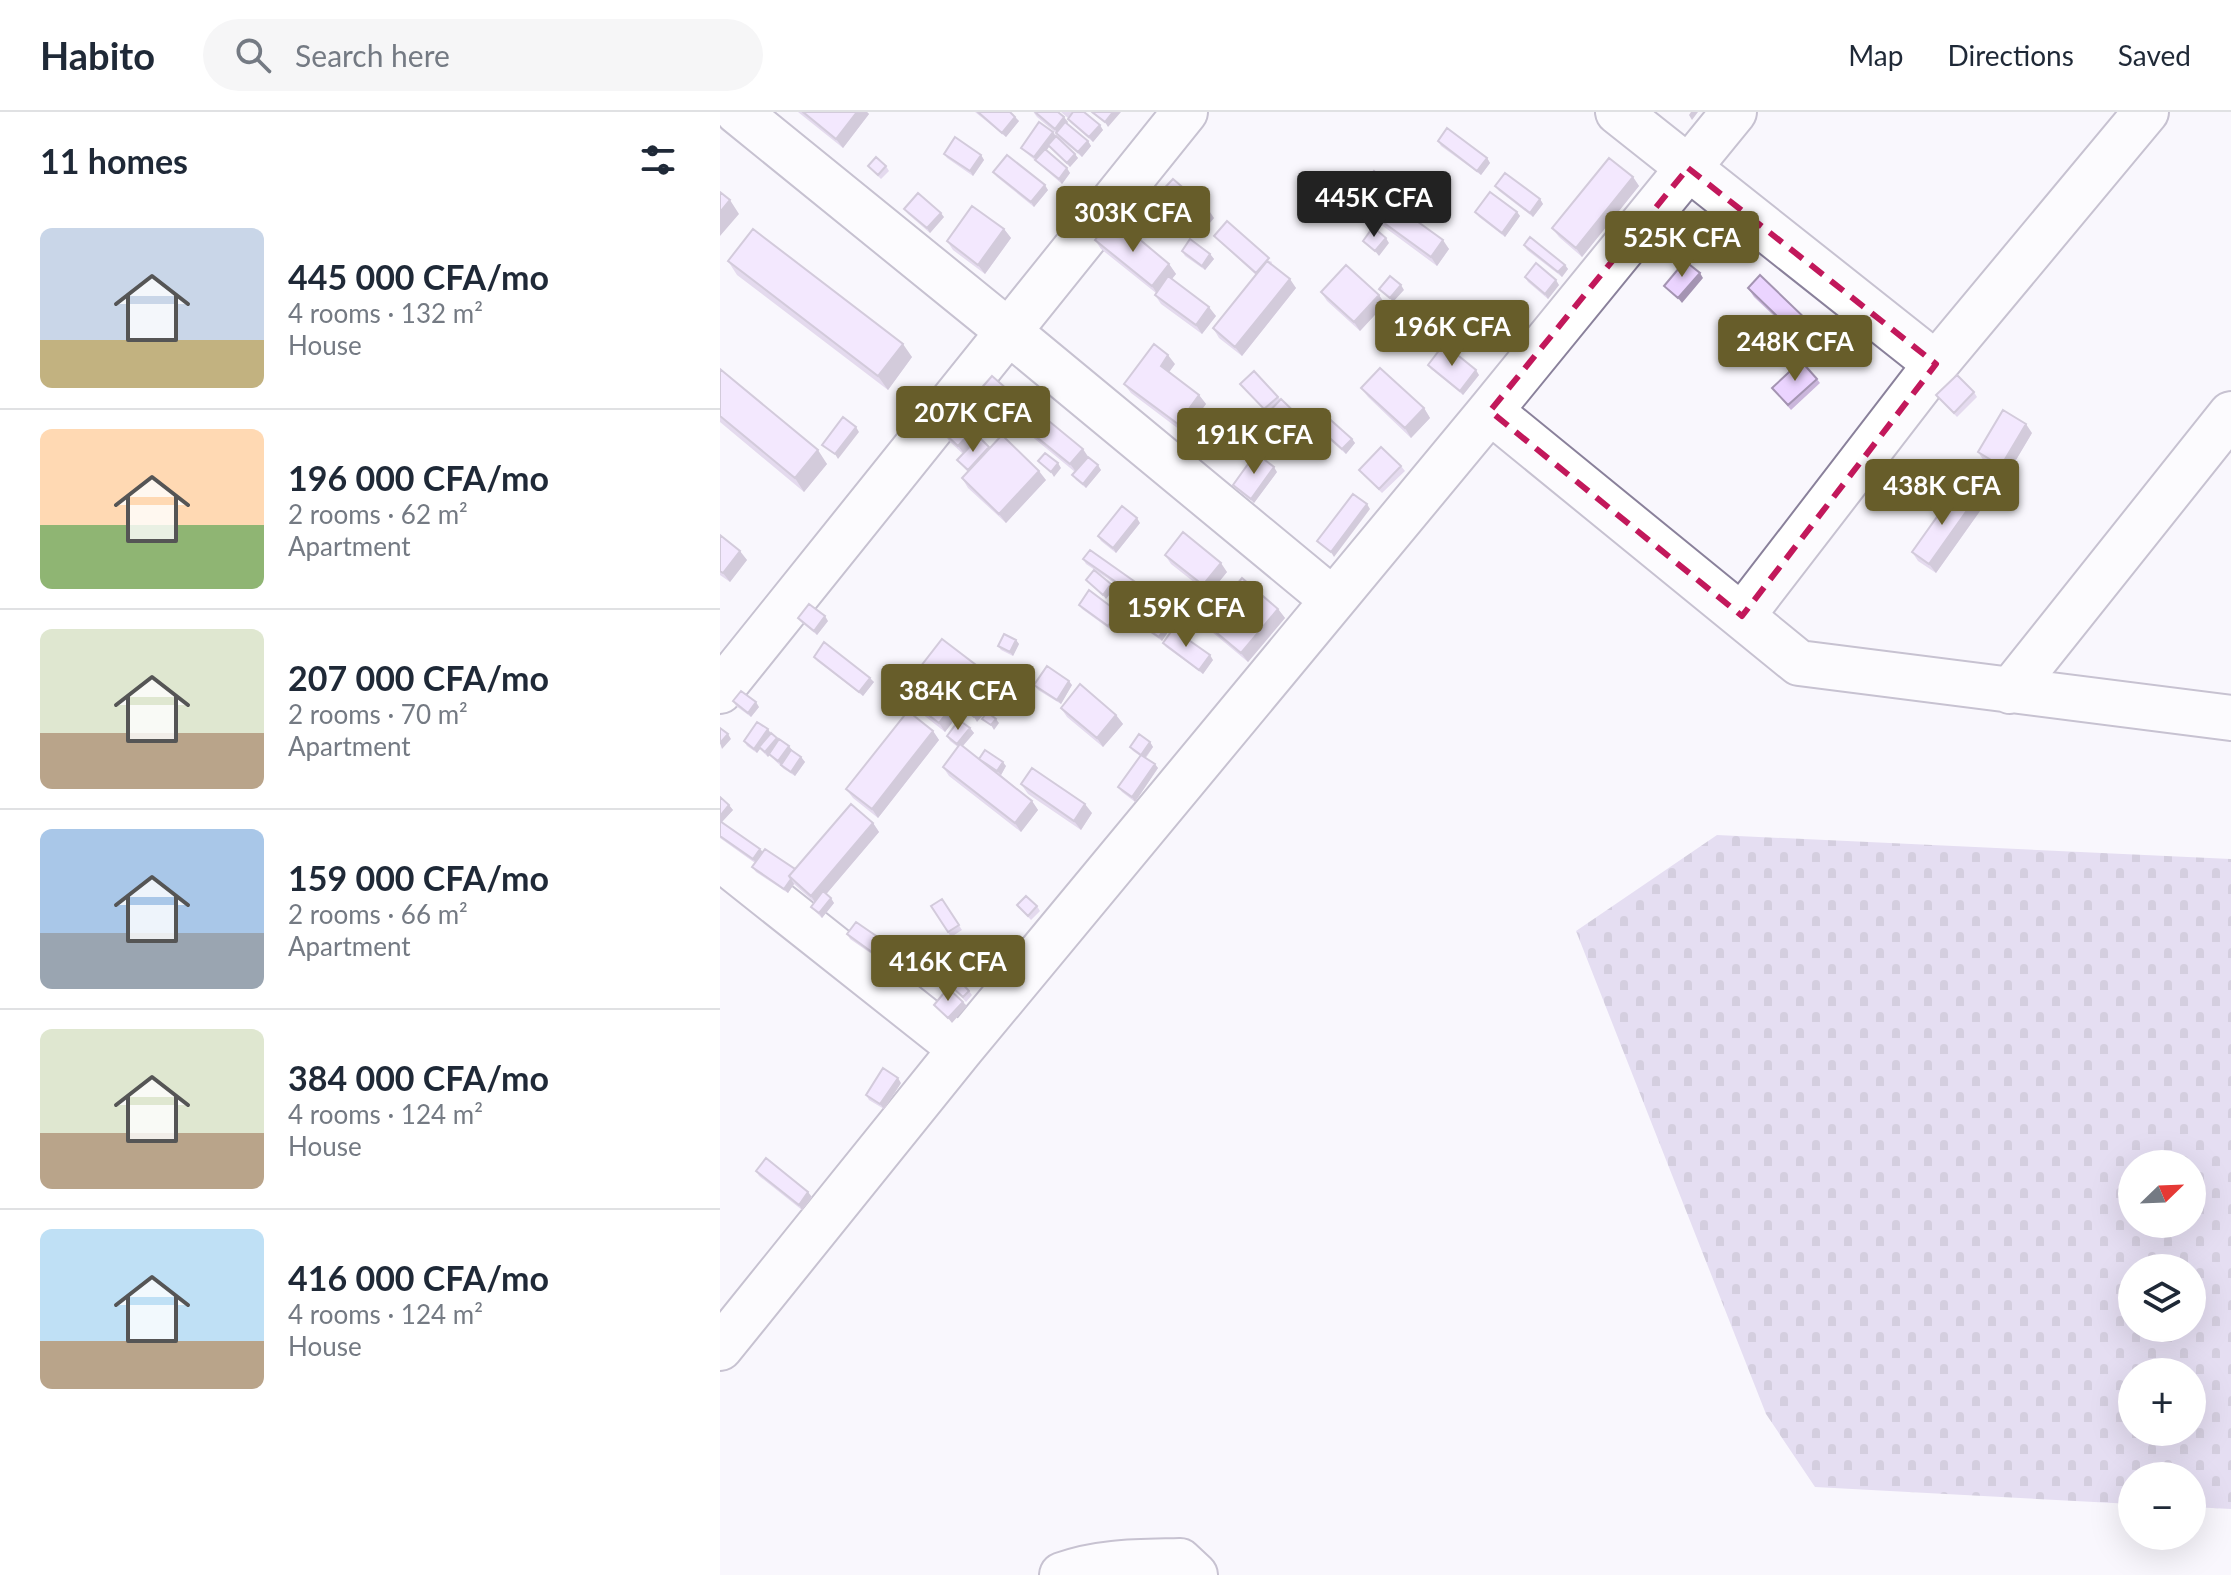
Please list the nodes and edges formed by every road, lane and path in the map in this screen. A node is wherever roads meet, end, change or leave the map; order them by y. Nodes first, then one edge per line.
1 (738, 112) edge
2 (1618, 112) edge
3 (1734, 112) edge
4 (2146, 112) edge
5 (1174, 116) edge
6 (1688, 168) junction
7 (1009, 332) junction
8 (1936, 364) junction
9 (1490, 411) junction
10 (2231, 414) edge
11 (1333, 600) junction
12 (1742, 616) junction
13 (720, 691) edge
14 (2010, 691) junction
15 (2231, 718) edge
16 (720, 858) edge
17 (961, 1049) junction
18 (720, 1348) edge
19 (1062, 1575) edge
20 (1195, 1575) edge

1 - 7 street
2 - 6 street
3 - 6 street
4 - 8 street
5 - 7 street
6 - 8 street
6 - 9 street
7 - 11 street
7 - 13 street
8 - 12 street
9 - 11 street
9 - 12 street
10 - 14 street
11 - 17 street
12 - 14 street
14 - 15 street
16 - 17 street
17 - 18 street
19 - 20 street

